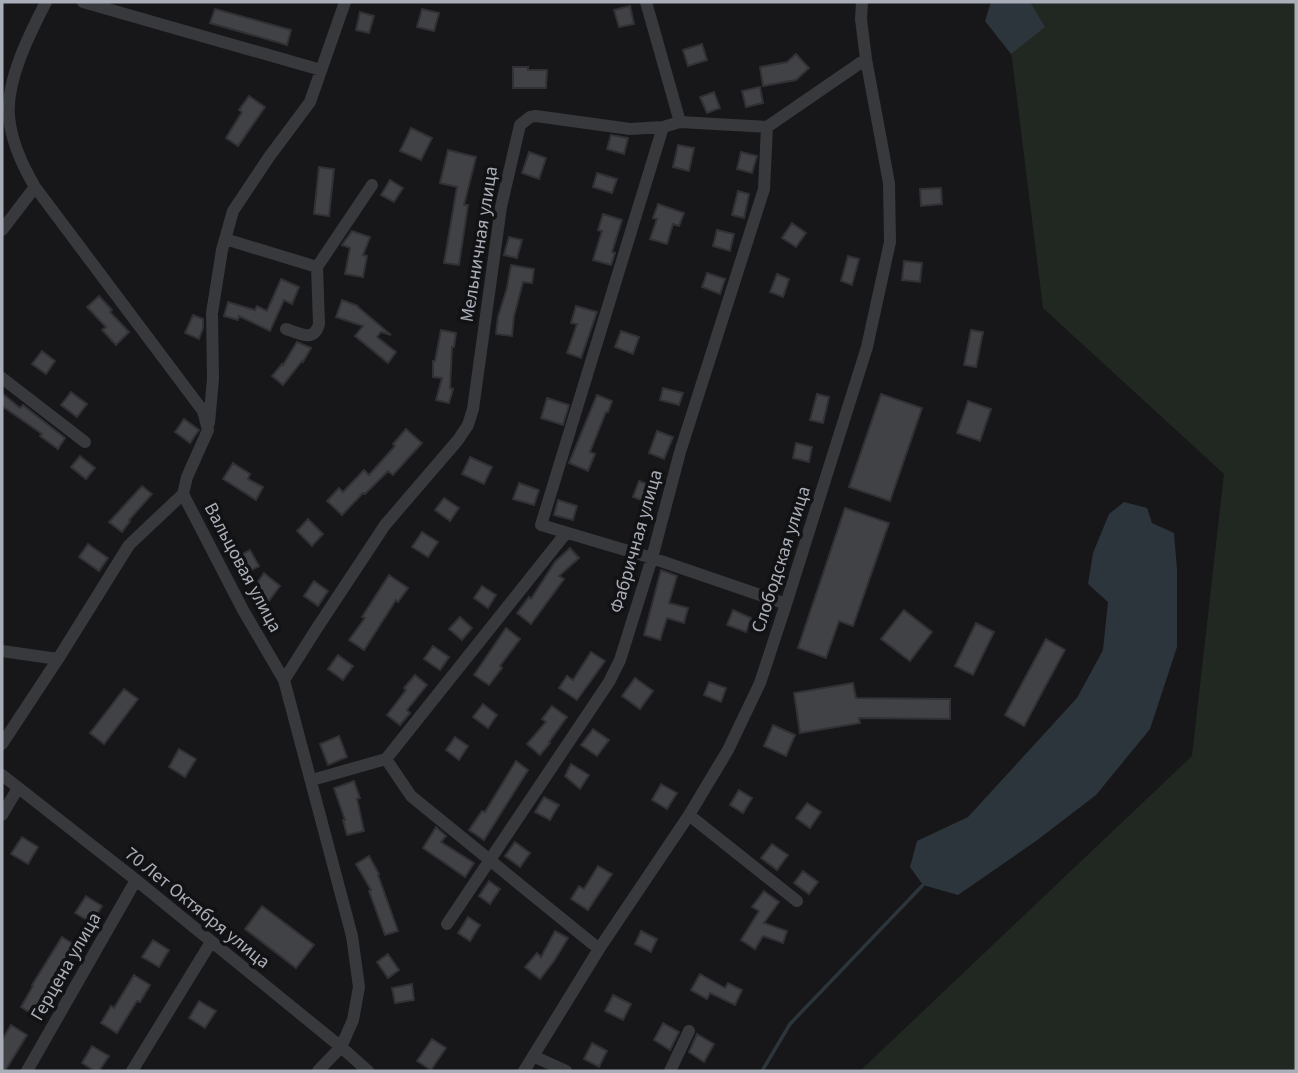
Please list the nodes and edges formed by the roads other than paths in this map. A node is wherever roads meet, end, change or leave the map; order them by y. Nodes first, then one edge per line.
1 (46, 2) edge
2 (83, 2) edge
3 (345, 2) edge
4 (646, 2) edge
5 (862, 2) edge
6 (866, 59) junction
7 (321, 70) junction
8 (5, 113) edge
9 (680, 122) junction
10 (663, 127) junction
11 (767, 127) junction
12 (372, 185) dead end
13 (35, 187) junction
14 (2, 230) edge
15 (225, 239) junction
16 (317, 267) junction
17 (286, 329) dead end
18 (2, 378) edge
19 (208, 430) junction
20 (85, 442) dead end
21 (183, 494) junction
22 (566, 533) junction
23 (652, 558) junction
24 (786, 604) junction
25 (2, 651) edge
26 (58, 659) junction
27 (284, 680) junction
28 (2, 744) edge
29 (386, 759) junction
30 (2, 775) edge
31 (312, 780) junction
32 (18, 788) junction
33 (2, 815) edge
34 (689, 815) junction
35 (489, 861) junction
36 (136, 880) junction
37 (797, 901) dead end
38 (447, 924) dead end
39 (211, 942) junction
40 (599, 948) junction
41 (689, 1031) dead end
42 (341, 1047) junction
43 (533, 1056) junction
44 (27, 1071) edge
45 (132, 1071) edge
46 (318, 1071) edge
47 (368, 1071) edge
48 (524, 1071) edge
49 (566, 1071) edge
50 (670, 1071) edge

1 - 8 street
2 - 7 street
3 - 7 street, Вальцовая улица
4 - 9 street
5 - 6 street, Слободская улица
6 - 11 street
6 - 24 street, Слободская улица
7 - 15 street, Вальцовая улица
8 - 13 street
9 - 10 street, Мельничная улица
9 - 11 street, Мельничная улица
10 - 22 street
10 - 27 street, Мельничная улица
11 - 23 street, Фабричная улица
12 - 16 street
13 - 14 street
13 - 19 street
15 - 16 street
15 - 19 street, Вальцовая улица
16 - 17 street
18 - 20 street
19 - 21 street, Вальцовая улица
21 - 26 street
21 - 27 street, Вальцовая улица
22 - 23 street
22 - 29 street
23 - 24 street
23 - 35 street, Фабричная улица
24 - 34 street, Слободская улица
25 - 26 street
26 - 28 street
27 - 31 street, Вальцовая улица
29 - 31 street
29 - 35 street
30 - 32 street, 70 Лет Октября улица
31 - 42 street, Вальцовая улица
32 - 33 street
32 - 36 street, 70 Лет Октября улица
34 - 37 street
34 - 40 street, Слободская улица
35 - 38 street, Фабричная улица
35 - 40 street
36 - 39 street, 70 Лет Октября улица
36 - 44 street, Герцена улица
39 - 42 street, 70 Лет Октября улица
39 - 45 street
40 - 43 street, Слободская улица
41 - 50 street
42 - 46 street
42 - 47 street, 70 Лет Октября улица
43 - 48 street, Слободская улица
43 - 49 street

